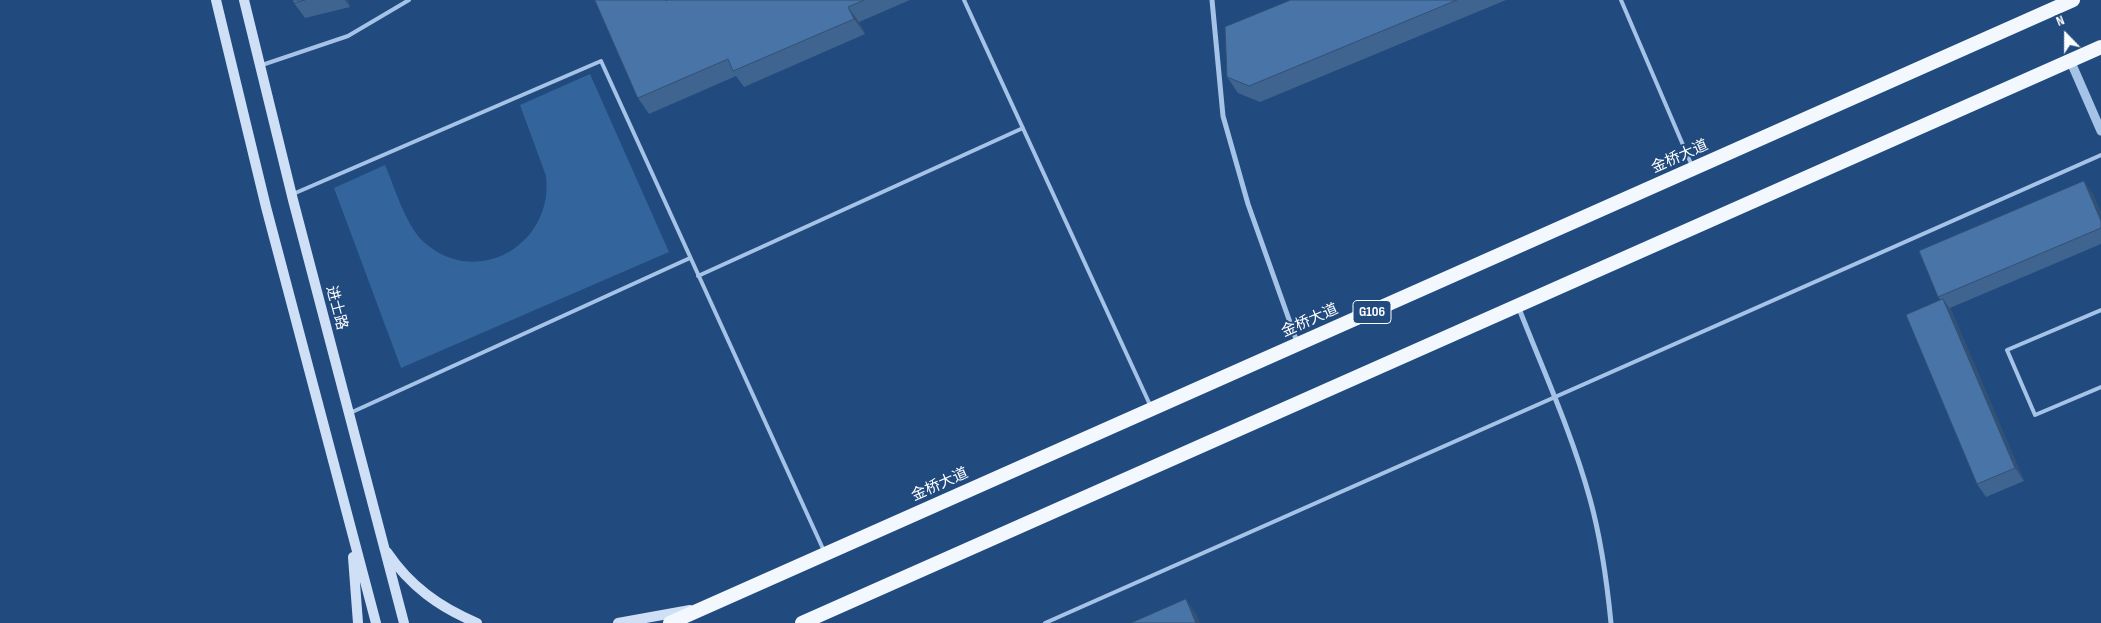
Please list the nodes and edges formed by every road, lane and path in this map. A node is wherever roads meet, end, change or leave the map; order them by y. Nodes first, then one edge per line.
1 (216, 0) edge
2 (244, 0) edge
3 (409, 0) edge
4 (964, 0) edge
5 (1212, 0) edge
6 (1621, 0) edge
7 (2073, 0) edge
8 (2101, 47) edge
9 (2070, 60) junction
10 (260, 66) junction
11 (1023, 128) junction
12 (2101, 131) edge
13 (2101, 155) edge
14 (1693, 169) junction
15 (291, 194) junction
16 (690, 258) junction
17 (698, 276) junction
18 (1518, 305) junction
19 (2101, 310) edge
20 (1298, 344) junction
21 (2101, 387) edge
22 (1554, 397) junction
23 (1152, 409) junction
24 (348, 414) junction
25 (351, 531) junction
26 (382, 544) junction
27 (826, 554) junction
28 (705, 607) junction
29 (358, 623) edge
30 (376, 623) edge
31 (404, 623) edge
32 (477, 623) edge
33 (618, 623) edge
34 (670, 623) edge
35 (802, 623) edge
36 (1044, 623) edge
37 (1611, 623) edge

1 - 25 main road
2 - 10 main road, 进士路
3 - 10 lane
4 - 11 lane
5 - 20 street
6 - 14 lane
7 - 14 highway, 金桥大道 / G106
8 - 9 highway
9 - 12 street
9 - 18 highway
10 - 15 main road, 进士路
11 - 17 lane
11 - 23 lane
13 - 22 lane
14 - 20 highway, 金桥大道 / G106
15 - 16 lane
15 - 24 main road, 进士路
16 - 17 lane
16 - 24 lane
17 - 27 lane
18 - 22 street
18 - 35 highway
19 - 21 lane
20 - 23 highway, 金桥大道 / G106
22 - 36 lane
22 - 37 street
23 - 27 highway, 金桥大道 / G106
24 - 26 main road, 进士路
25 - 29 main road
25 - 30 main road
26 - 31 main road, 进士路
26 - 32 main road
27 - 28 highway, 金桥大道 / G106
28 - 33 main road
28 - 34 highway, 金桥大道 / G106

